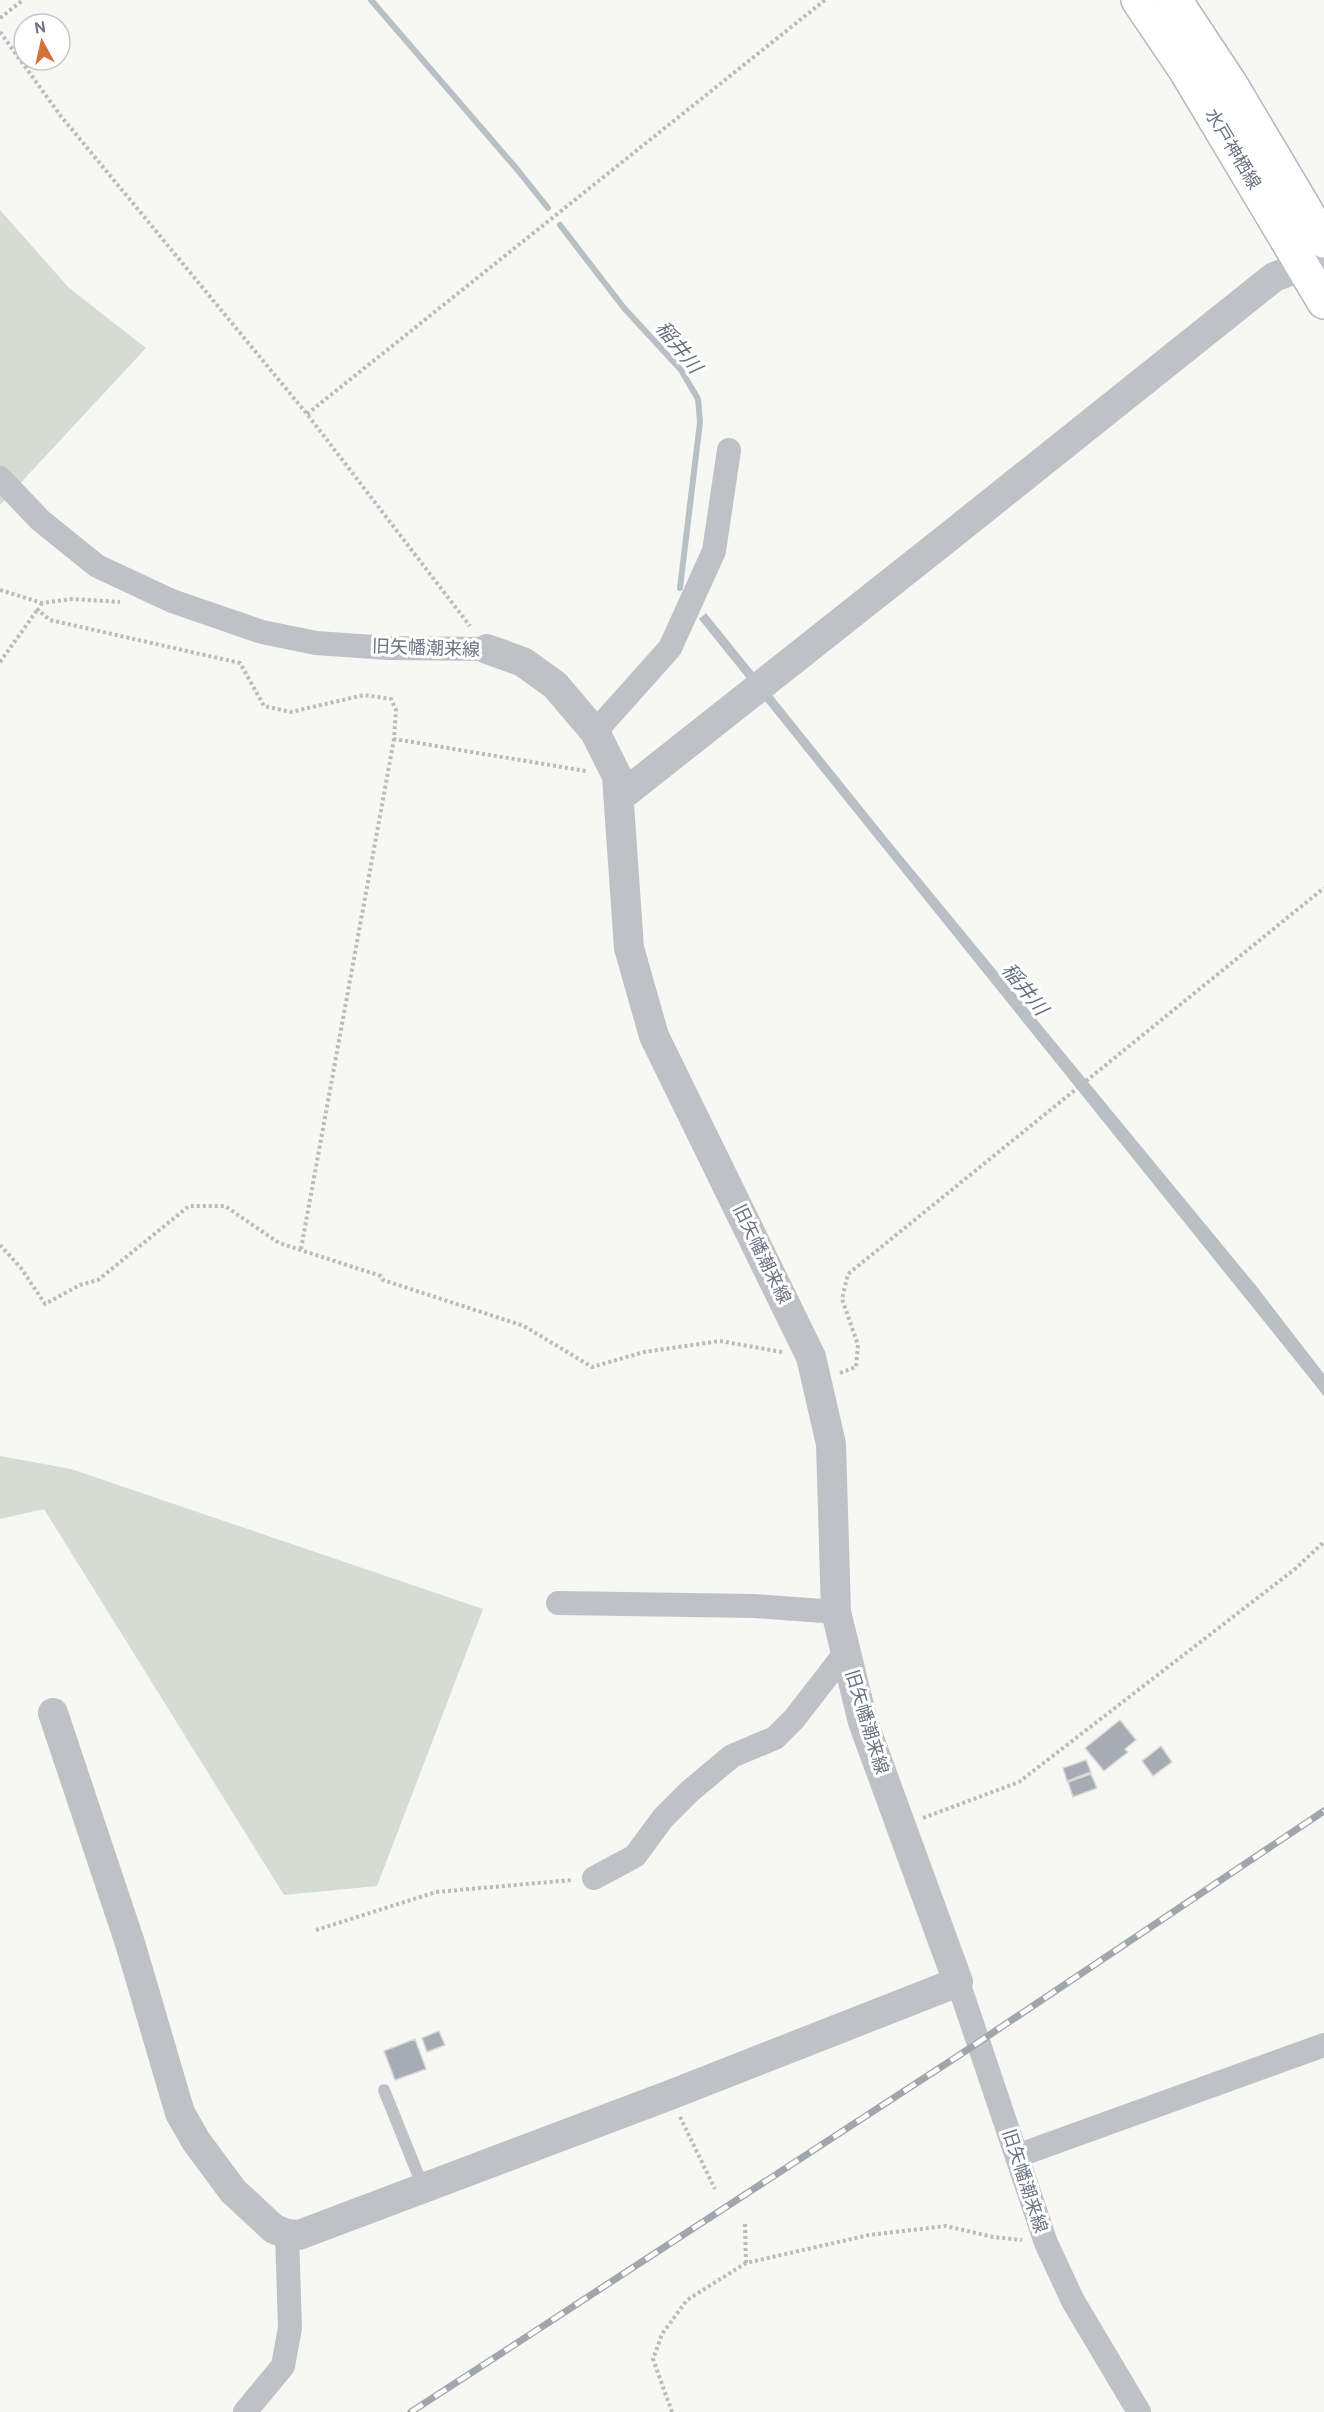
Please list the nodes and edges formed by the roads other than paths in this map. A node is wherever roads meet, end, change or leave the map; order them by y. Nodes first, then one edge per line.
1 (1138, 0) edge
2 (1175, 0) edge
3 (1324, 241) edge
4 (1314, 264) edge
5 (1324, 302) edge
6 (729, 450) dead end
7 (0, 478) edge
8 (487, 649) joint
9 (595, 732) junction
10 (618, 786) junction
11 (558, 1603) dead end
12 (836, 1612) junction
13 (846, 1652) junction
14 (53, 1713) dead end
15 (594, 1878) road end
16 (958, 1982) junction
17 (1324, 2045) edge
18 (384, 2090) dead end
19 (1017, 2156) junction
20 (423, 2188) junction
21 (287, 2234) junction
22 (245, 2412) edge
23 (1139, 2412) edge

1 - 4 main road, 水戸神栖線
2 - 3 main road, 水戸神栖線
4 - 5 main road, 水戸神栖線
4 - 10 street
6 - 9 street
7 - 8 street, 旧矢幡潮来線
8 - 9 street, 旧矢幡潮来線
9 - 10 street, 旧矢幡潮来線
10 - 12 street, 旧矢幡潮来線
11 - 12 street
12 - 13 street, 旧矢幡潮来線
13 - 15 street
13 - 16 street, 旧矢幡潮来線
14 - 21 street
16 - 19 street, 旧矢幡潮来線
16 - 20 street
17 - 19 street
18 - 20 lane
19 - 23 street, 旧矢幡潮来線
20 - 21 street
21 - 22 street

